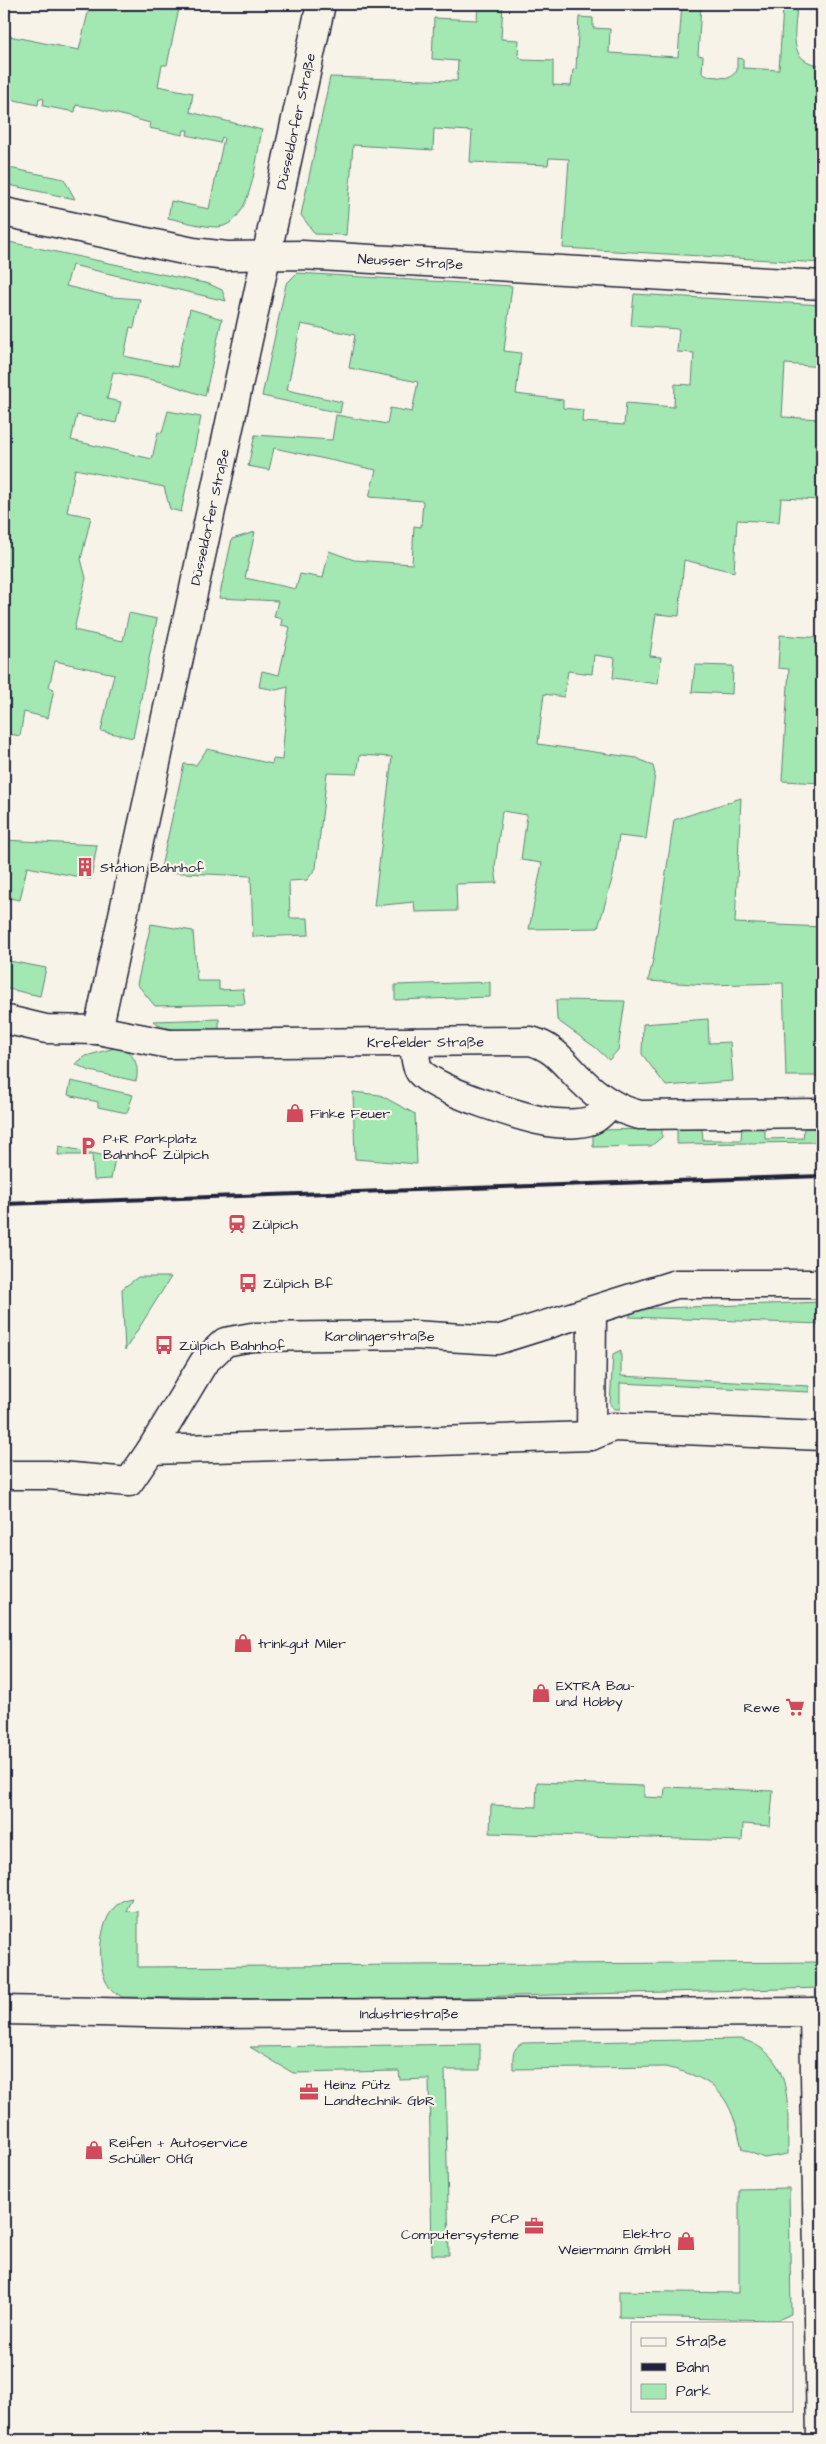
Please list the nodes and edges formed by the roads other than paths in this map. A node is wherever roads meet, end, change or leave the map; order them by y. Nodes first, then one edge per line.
1 (321, 4) edge
2 (4, 212) edge
3 (267, 254) junction
4 (822, 285) edge
5 (4, 1020) edge
6 (98, 1030) junction
7 (414, 1042) junction
8 (611, 1104) junction
9 (822, 1113) edge
10 (822, 1284) edge
11 (592, 1311) junction
12 (591, 1436) junction
13 (822, 1436) edge
14 (151, 1450) junction
15 (4, 1475) edge
16 (4, 2010) edge
17 (818, 2012) edge
18 (821, 2440) edge

1 - 3 street, Düsseldorfer Straße
2 - 3 street, Neusser Straße
3 - 4 street, Neusser Straße
3 - 6 street, Düsseldorfer Straße
5 - 6 street, Krefelder Straße
6 - 7 street, Krefelder Straße
7 - 8 street, Krefelder Straße
7 - 8 street
8 - 9 street, Krefelder Straße
10 - 11 street, Karolingerstraße
11 - 12 street
11 - 14 street, Karolingerstraße
12 - 13 street
12 - 14 street
14 - 15 street, Karolingerstraße
16 - 17 street, Industriestraße
17 - 18 street, Industriestraße

